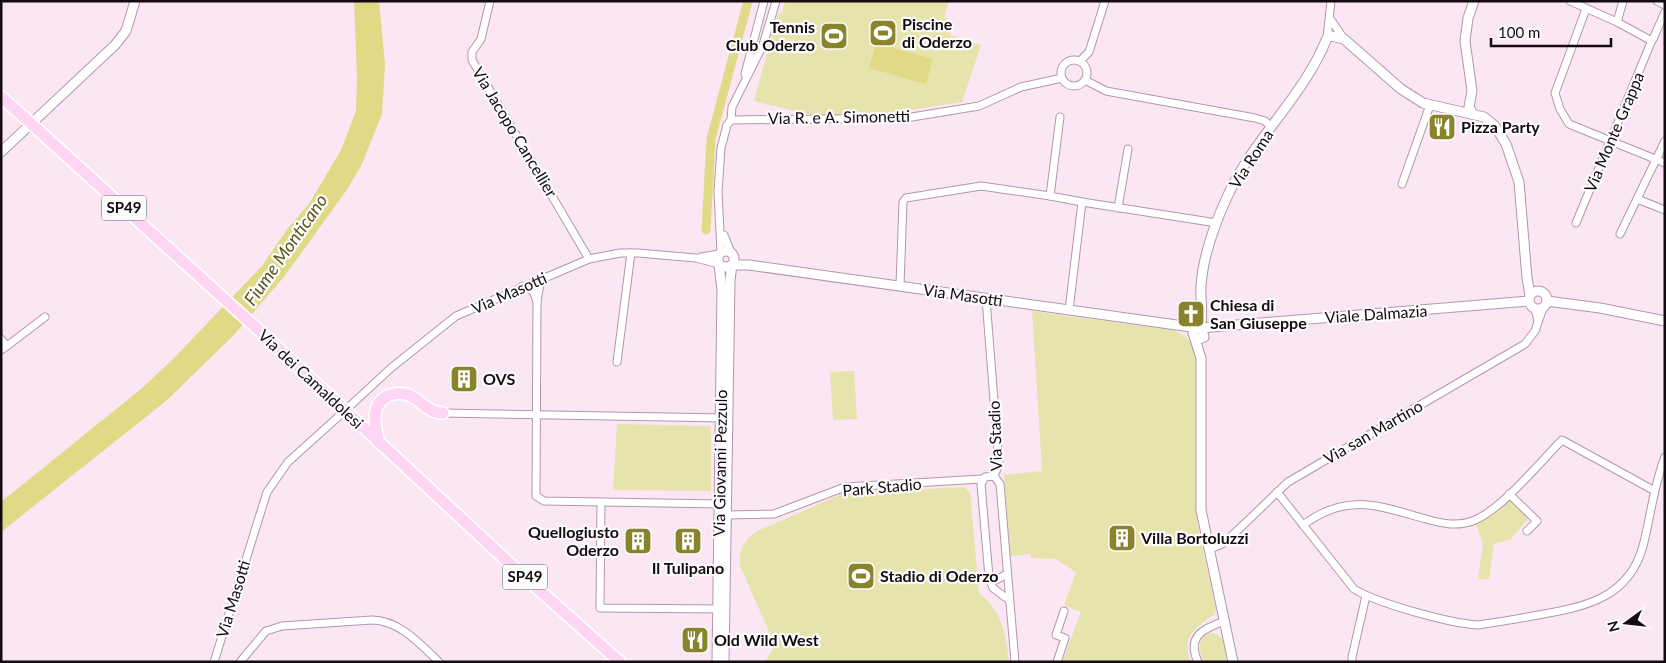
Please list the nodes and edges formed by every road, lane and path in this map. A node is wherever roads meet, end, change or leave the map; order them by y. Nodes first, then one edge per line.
1 (135, 1) edge
2 (490, 1) edge
3 (764, 1) edge
4 (776, 1) edge
5 (1105, 1) edge
6 (1474, 1) edge
7 (1570, 1) edge
8 (1623, 1) edge
9 (1657, 1) edge
10 (1329, 2) edge
11 (1665, 5) edge
12 (1586, 9) junction
13 (1665, 12) edge
14 (1330, 20) junction
15 (1616, 22) junction
16 (755, 35) junction
17 (1327, 38) junction
18 (1344, 39) junction
19 (1652, 40) junction
20 (764, 43) junction
21 (1080, 62) junction
22 (1062, 78) junction
23 (1085, 80) junction
24 (741, 88) junction
25 (1, 97) edge
26 (1470, 104) junction
27 (1430, 105) junction
28 (1451, 111) junction
29 (1473, 114) junction
30 (1060, 117) dead end
31 (731, 120) junction
32 (1271, 127) junction
33 (1665, 141) edge
34 (1608, 142) junction
35 (1128, 148) dead end
36 (1, 152) edge
37 (1656, 160) junction
38 (1665, 163) edge
39 (1402, 184) dead end
40 (1050, 196) junction
41 (1637, 199) junction
42 (1082, 202) junction
43 (1118, 208) junction
44 (1665, 210) edge
45 (1217, 223) junction
46 (1576, 223) dead end
47 (722, 230) junction
48 (1620, 234) dead end
49 (631, 253) junction
50 (720, 253) junction
51 (732, 254) junction
52 (696, 258) junction
53 (589, 259) junction
54 (720, 264) junction
55 (732, 265) junction
56 (749, 265) junction
57 (545, 277) junction
58 (522, 286) junction
59 (900, 286) junction
60 (1530, 298) junction
61 (986, 299) junction
62 (537, 301) junction
63 (1542, 306) junction
64 (1069, 310) junction
65 (45, 316) dead end
66 (1665, 321) edge
67 (1199, 334) junction
68 (1, 339) edge
69 (4, 348) edge
70 (617, 362) dead end
71 (351, 405) dead end
72 (443, 413) joint
73 (535, 415) junction
74 (338, 417) dead end
75 (724, 418) junction
76 (379, 443) junction
77 (1665, 457) edge
78 (994, 476) junction
79 (982, 480) junction
80 (1653, 490) junction
81 (1277, 492) junction
82 (1509, 494) junction
83 (601, 503) junction
84 (720, 504) junction
85 (727, 515) junction
86 (1303, 525) junction
87 (1527, 531) dead end
88 (1210, 549) junction
89 (1007, 574) junction
90 (989, 575) junction
91 (1366, 596) junction
92 (1009, 600) junction
93 (722, 609) junction
94 (1064, 611) dead end
95 (1226, 622) junction
96 (214, 662) edge
97 (240, 662) edge
98 (439, 662) edge
99 (620, 662) edge
100 (718, 662) edge
101 (724, 662) edge
102 (1015, 662) edge
103 (1057, 662) edge
104 (1198, 662) edge
105 (1233, 662) edge
106 (1352, 662) edge

1 - 36 street
2 - 53 street, Via Jacopo Cancellier
3 - 16 street
4 - 20 street
5 - 21 street
6 - 26 street
7 - 12 street
8 - 15 street
9 - 11 street
10 - 14 street, Via Roma
12 - 15 street
12 - 34 street
13 - 19 street, Via Monte Grappa
14 - 17 street, Via Roma
14 - 18 street
15 - 19 street
16 - 20 street
16 - 24 street
17 - 18 street
17 - 32 street, Via Roma
18 - 27 street
19 - 34 street, Via Monte Grappa
20 - 24 street
21 - 22 street
21 - 23 street
22 - 23 street
22 - 31 street, Via R. e A. Simonetti
23 - 32 street
24 - 31 street
25 - 76 main road, Via dei Camaldolesi / SP49, bridge
26 - 28 street
26 - 29 street
27 - 28 street
27 - 39 street
28 - 29 street
29 - 60 street
30 - 40 street
31 - 47 street
32 - 45 street, Via Roma
33 - 37 street
34 - 37 street
34 - 46 street, Via Monte Grappa
35 - 43 street
37 - 38 street
37 - 41 street
40 - 42 street
40 - 59 street
41 - 44 street
41 - 48 street
42 - 43 street
42 - 64 street
43 - 45 street
45 - 67 street, Via Roma
47 - 50 street
47 - 51 street
49 - 52 street, Via Masotti
49 - 53 street, Via Masotti
49 - 70 street
50 - 51 street
50 - 52 street, Via Masotti
50 - 54 street, Via Giovanni Pezzulo
51 - 55 street, Via Giovanni Pezzulo
51 - 56 street, Via Masotti
52 - 54 street, Via Masotti
53 - 57 street, Via Masotti
54 - 55 street
54 - 75 street, Via Giovanni Pezzulo
55 - 56 street, Via Masotti
55 - 75 street, Via Giovanni Pezzulo
56 - 59 street, Via Masotti
57 - 58 street, Via Masotti
57 - 62 street
58 - 62 street
58 - 71 street, Via Masotti
59 - 61 street, Via Masotti
60 - 63 street
60 - 63 street
60 - 67 street, Viale Dalmazia
61 - 64 street, Via Masotti
61 - 78 street, Via Stadio
62 - 73 street
63 - 66 street
63 - 81 street, Via san Martino
64 - 67 street, Via Masotti
65 - 69 street
67 - 88 street, Via Roma
68 - 69 street
72 - 73 street
72 - 76 main road
73 - 75 street
73 - 83 street
74 - 96 street, Via Masotti
75 - 84 street, Via Giovanni Pezzulo
75 - 85 street, Via Giovanni Pezzulo
76 - 99 main road, Via dei Camaldolesi / SP49
77 - 80 street
78 - 79 street, Park Stadio
78 - 89 street, Via Stadio
79 - 85 street, Park Stadio
79 - 90 street
80 - 82 street
80 - 91 street
81 - 86 street
81 - 88 street, Via san Martino
82 - 86 street
82 - 87 street
83 - 84 street
83 - 93 street
84 - 93 street, Via Giovanni Pezzulo
85 - 93 street, Via Giovanni Pezzulo
86 - 91 street
88 - 95 street, Via Roma
89 - 90 street
89 - 92 street, Via Stadio
90 - 92 street
91 - 106 street
92 - 102 street, Via Stadio
93 - 100 street, Via Giovanni Pezzulo
93 - 101 street, Via Giovanni Pezzulo
94 - 103 street
95 - 104 street
95 - 105 street, Via Roma
97 - 98 street

